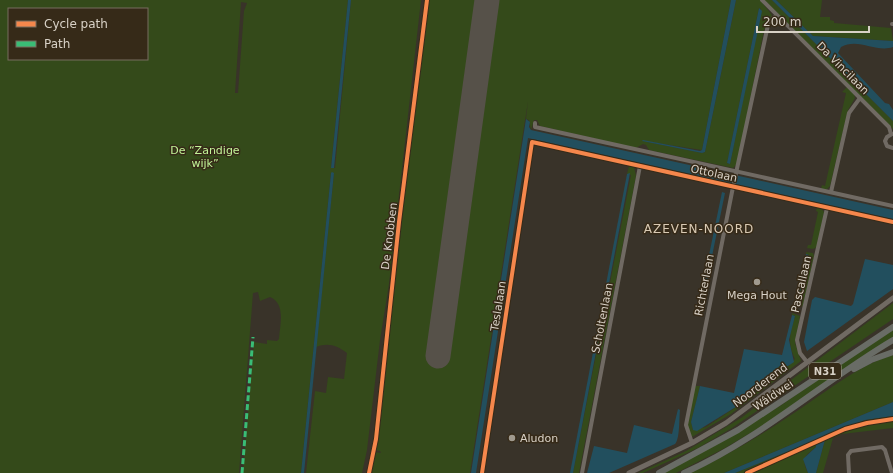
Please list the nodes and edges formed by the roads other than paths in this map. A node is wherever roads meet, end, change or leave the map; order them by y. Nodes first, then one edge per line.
1 (427, 0) edge
2 (762, 0) edge
3 (777, 16) junction
4 (860, 98) junction
5 (535, 124) dead end
6 (892, 134) edge
7 (532, 142) joint
8 (893, 148) edge
9 (640, 166) junction
10 (736, 173) junction
11 (733, 186) junction
12 (831, 192) junction
13 (893, 206) edge
14 (827, 208) junction
15 (893, 222) edge
16 (893, 298) edge
17 (892, 327) edge
18 (893, 340) edge
19 (893, 352) edge
20 (807, 362) junction
21 (832, 381) junction
22 (692, 443) junction
23 (369, 473) edge
24 (482, 473) edge
25 (582, 473) edge
26 (629, 473) edge
27 (659, 473) edge
28 (684, 473) edge
29 (849, 473) edge
30 (892, 473) edge

1 - 23 street, De Knobben
2 - 3 street, Da Vincilaan
3 - 4 street, Da Vincilaan
3 - 10 street, Richterlaan
4 - 6 street, Da Vincilaan
4 - 12 street
5 - 10 street, Ottolaan
6 - 8 street, Da Vincilaan
7 - 9 street, Ottolaan
7 - 24 street, Teslalaan
9 - 11 street, Ottolaan
9 - 25 street, Scholtenlaan
10 - 11 street, Richterlaan
10 - 12 street, Ottolaan
11 - 14 street, Ottolaan
11 - 22 street, Richterlaan
12 - 13 street, Ottolaan
14 - 15 street, Ottolaan
14 - 20 street, Pascallaan
16 - 20 street, Noorderend
17 - 27 highway, Wâldwei / N31
18 - 21 highway, Wâldwei / N31
19 - 21 highway, N31
20 - 22 street, Noorderend
21 - 28 highway, Wâldwei / N31
22 - 26 street, Noorderend
29 - 30 street

